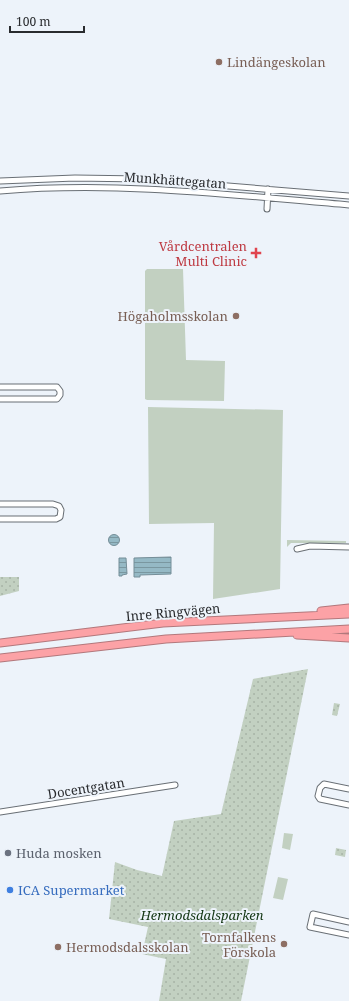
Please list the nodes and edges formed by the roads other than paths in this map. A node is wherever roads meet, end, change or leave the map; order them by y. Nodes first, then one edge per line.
1 (0, 181) edge
2 (268, 189) junction
3 (0, 191) edge
4 (349, 196) edge
5 (268, 198) junction
6 (349, 205) edge
7 (267, 209) dead end
8 (0, 387) edge
9 (0, 399) edge
10 (0, 504) edge
11 (0, 519) edge
12 (349, 547) edge
13 (297, 548) dead end
14 (349, 608) edge
15 (349, 614) edge
16 (259, 617) junction
17 (349, 628) edge
18 (248, 633) junction
19 (349, 638) edge
20 (0, 643) edge
21 (0, 658) edge
22 (175, 785) dead end
23 (349, 789) edge
24 (349, 805) edge
25 (0, 812) edge
26 (349, 922) edge
27 (349, 935) edge

1 - 2 street, Munkhättegatan
2 - 4 street, Munkhättegatan
2 - 5 street
3 - 5 street, Munkhättegatan
5 - 6 street, Munkhättegatan
5 - 7 street
8 - 9 street
10 - 11 street
12 - 13 street
14 - 16 highway
15 - 16 highway, Inre Ringvägen
16 - 20 highway, Inre Ringvägen
17 - 18 highway, Inre Ringvägen
18 - 19 highway
18 - 21 highway, Inre Ringvägen
22 - 25 street, Docentgatan
23 - 24 street
26 - 27 street

